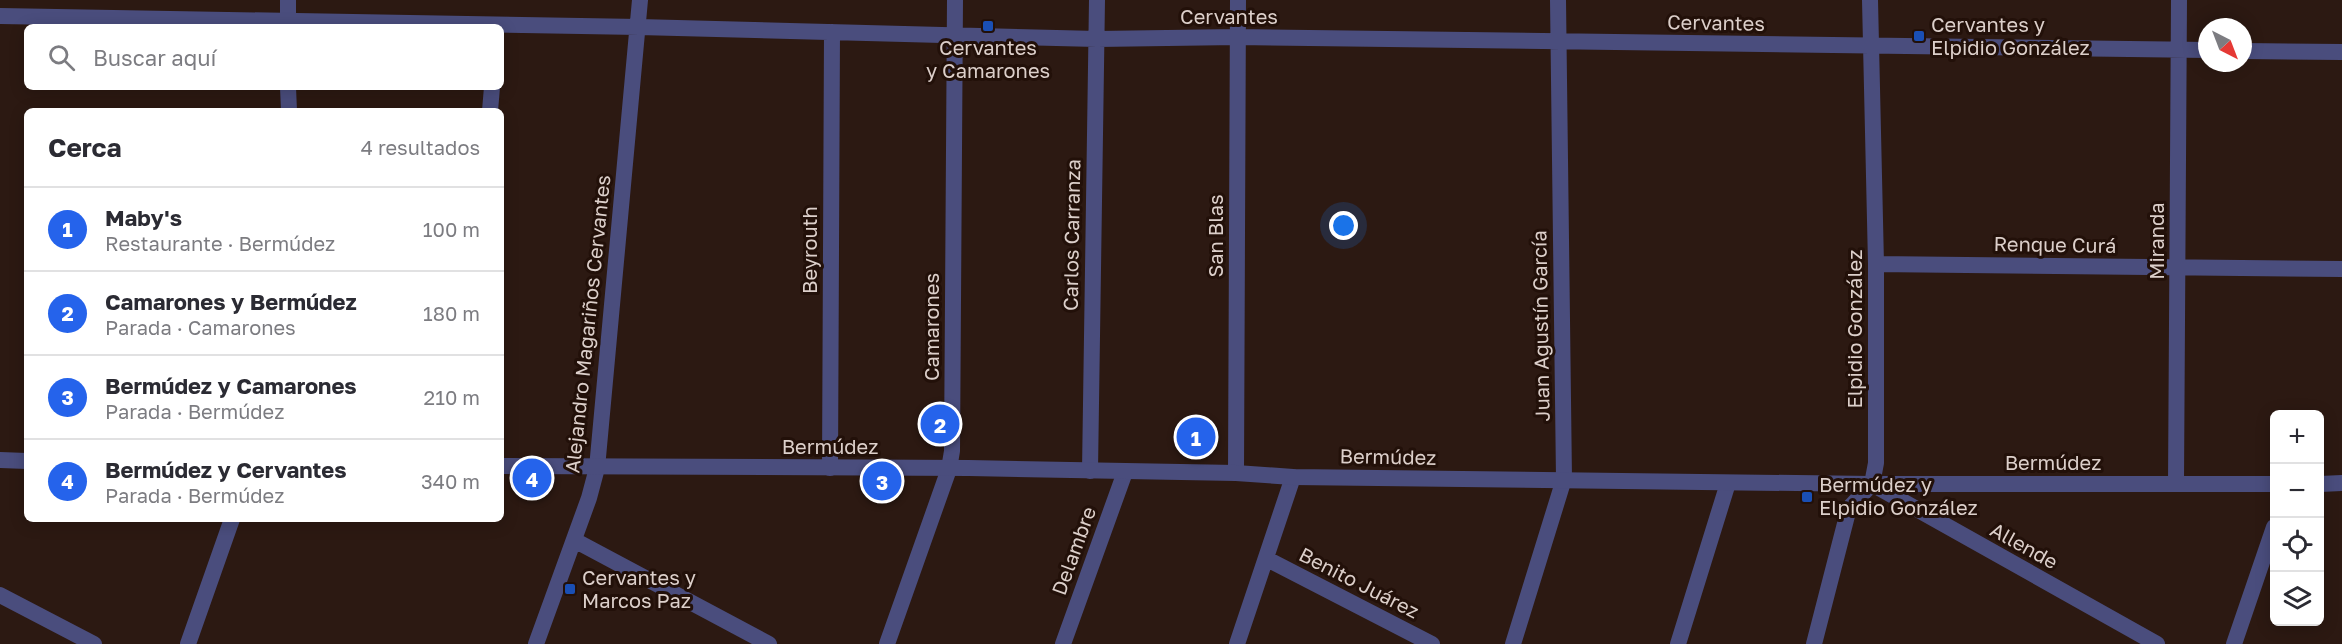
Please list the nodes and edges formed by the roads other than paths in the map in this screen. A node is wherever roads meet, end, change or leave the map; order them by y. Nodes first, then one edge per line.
1 (288, 0) edge
2 (640, 0) edge
3 (955, 0) edge
4 (1097, 0) edge
5 (1238, 0) edge
6 (1558, 0) edge
7 (1870, 0) edge
8 (2179, 0) edge
9 (0, 16) edge
10 (288, 24) edge
11 (504, 26) edge
12 (639, 27) junction
13 (832, 33) junction
14 (955, 35) junction
15 (1237, 37) junction
16 (1097, 39) junction
17 (1559, 42) junction
18 (1871, 46) junction
19 (2179, 50) junction
20 (2198, 50) edge
21 (2252, 51) edge
22 (2342, 52) edge
23 (288, 90) edge
24 (492, 90) edge
25 (289, 108) edge
26 (490, 108) edge
27 (1876, 264) junction
28 (2178, 267) junction
29 (2342, 268) edge
30 (0, 460) edge
31 (24, 461) edge
32 (504, 466) edge
33 (597, 468) junction
34 (830, 468) junction
35 (949, 469) junction
36 (1090, 471) junction
37 (1125, 472) junction
38 (1236, 473) junction
39 (1293, 477) junction
40 (1564, 479) junction
41 (1728, 483) junction
42 (2176, 483) junction
43 (2342, 483) edge
44 (1872, 484) junction
45 (2270, 484) edge
46 (2324, 484) edge
47 (231, 522) edge
48 (2270, 538) edge
49 (573, 540) junction
50 (1267, 559) junction
51 (0, 595) edge
52 (94, 644) edge
53 (188, 644) edge
54 (536, 644) edge
55 (769, 644) edge
56 (887, 644) edge
57 (1063, 644) edge
58 (1237, 644) edge
59 (1432, 644) edge
60 (1513, 644) edge
61 (1678, 644) edge
62 (1814, 644) edge
63 (2157, 644) edge
64 (2234, 644) edge

1 - 10 street
2 - 12 street, Alejandro Magariños Cervantes
3 - 14 street, Camarones
4 - 16 street, Carlos Carranza
5 - 15 street, San Blas
6 - 17 street, Juan Agustín García
7 - 18 street, Elpidio González
8 - 19 street, Miranda
9 - 10 street, Cervantes
11 - 12 street, Cervantes
12 - 13 street, Cervantes
12 - 33 street, Alejandro Magariños Cervantes
13 - 14 street, Cervantes
13 - 34 street, Beyrouth
14 - 16 street, Cervantes
14 - 35 street, Camarones
15 - 16 street, Cervantes
15 - 17 street, Cervantes
15 - 38 street, San Blas
16 - 36 street, Carlos Carranza
17 - 18 street, Cervantes
17 - 40 street, Juan Agustín García
18 - 19 street, Cervantes
18 - 27 street, Elpidio González
19 - 20 street, Cervantes
19 - 28 street, Miranda
21 - 22 street
23 - 25 street
24 - 26 street
27 - 28 street, Renque Curá
27 - 44 street, Elpidio González
28 - 29 street, Renque Curá
28 - 42 street, Miranda
30 - 31 street
32 - 33 street, Bermúdez
33 - 34 street, Bermúdez
33 - 49 street, Alejandro Magariños Cervantes
34 - 35 street, Bermúdez
35 - 36 street, Bermúdez
35 - 56 street, Camarones
36 - 37 street, Bermúdez
37 - 38 street, Bermúdez
37 - 57 street, Delambre
38 - 39 street, Bermúdez
39 - 40 street, Bermúdez
39 - 50 street
40 - 41 street, Bermúdez
40 - 60 street, Juan Agustín García
41 - 44 street, Bermúdez
41 - 61 street
42 - 44 street, Bermúdez
42 - 45 street, Bermúdez
43 - 46 street
44 - 62 street
44 - 63 street, Allende
47 - 53 street
48 - 64 street
49 - 54 street, Alejandro Magariños Cervantes
49 - 55 street
50 - 58 street
50 - 59 street, Benito Juárez
51 - 52 street

